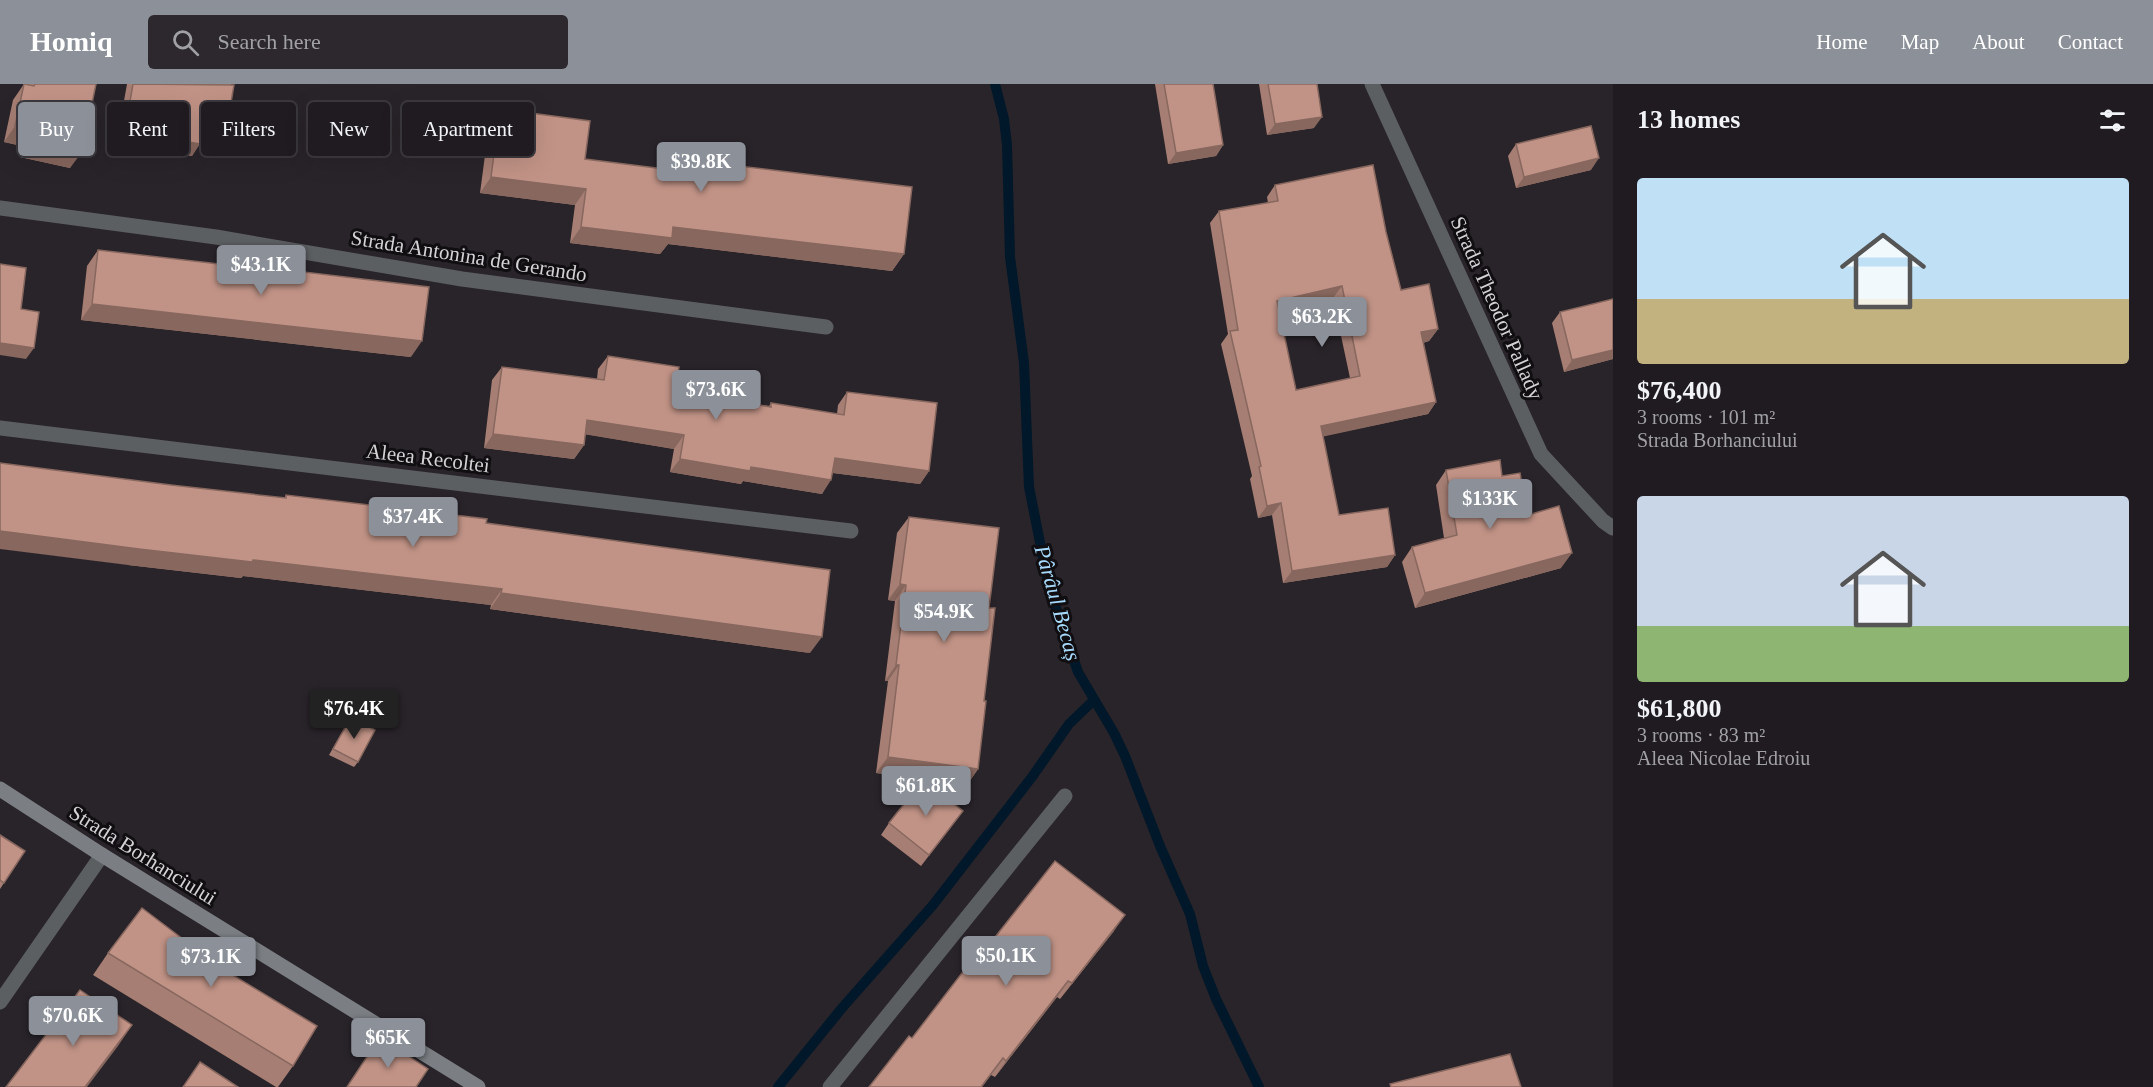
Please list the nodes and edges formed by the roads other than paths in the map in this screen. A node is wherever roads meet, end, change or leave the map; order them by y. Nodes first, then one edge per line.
1 (1372, 84) edge
2 (0, 208) edge
3 (826, 327) dead end
4 (0, 428) edge
5 (1613, 528) edge
6 (850, 531) dead end
7 (0, 789) edge
8 (1065, 796) dead end
9 (102, 855) junction
10 (0, 1002) edge
11 (474, 1086) edge
12 (830, 1087) edge

1 - 5 street, Strada Theodor Pallady
2 - 3 street, Strada Antonina de Gerando
4 - 6 street, Aleea Recoltei
7 - 9 main road, Strada Borhanciului
8 - 12 street
9 - 10 street
9 - 11 main road, Strada Borhanciului

